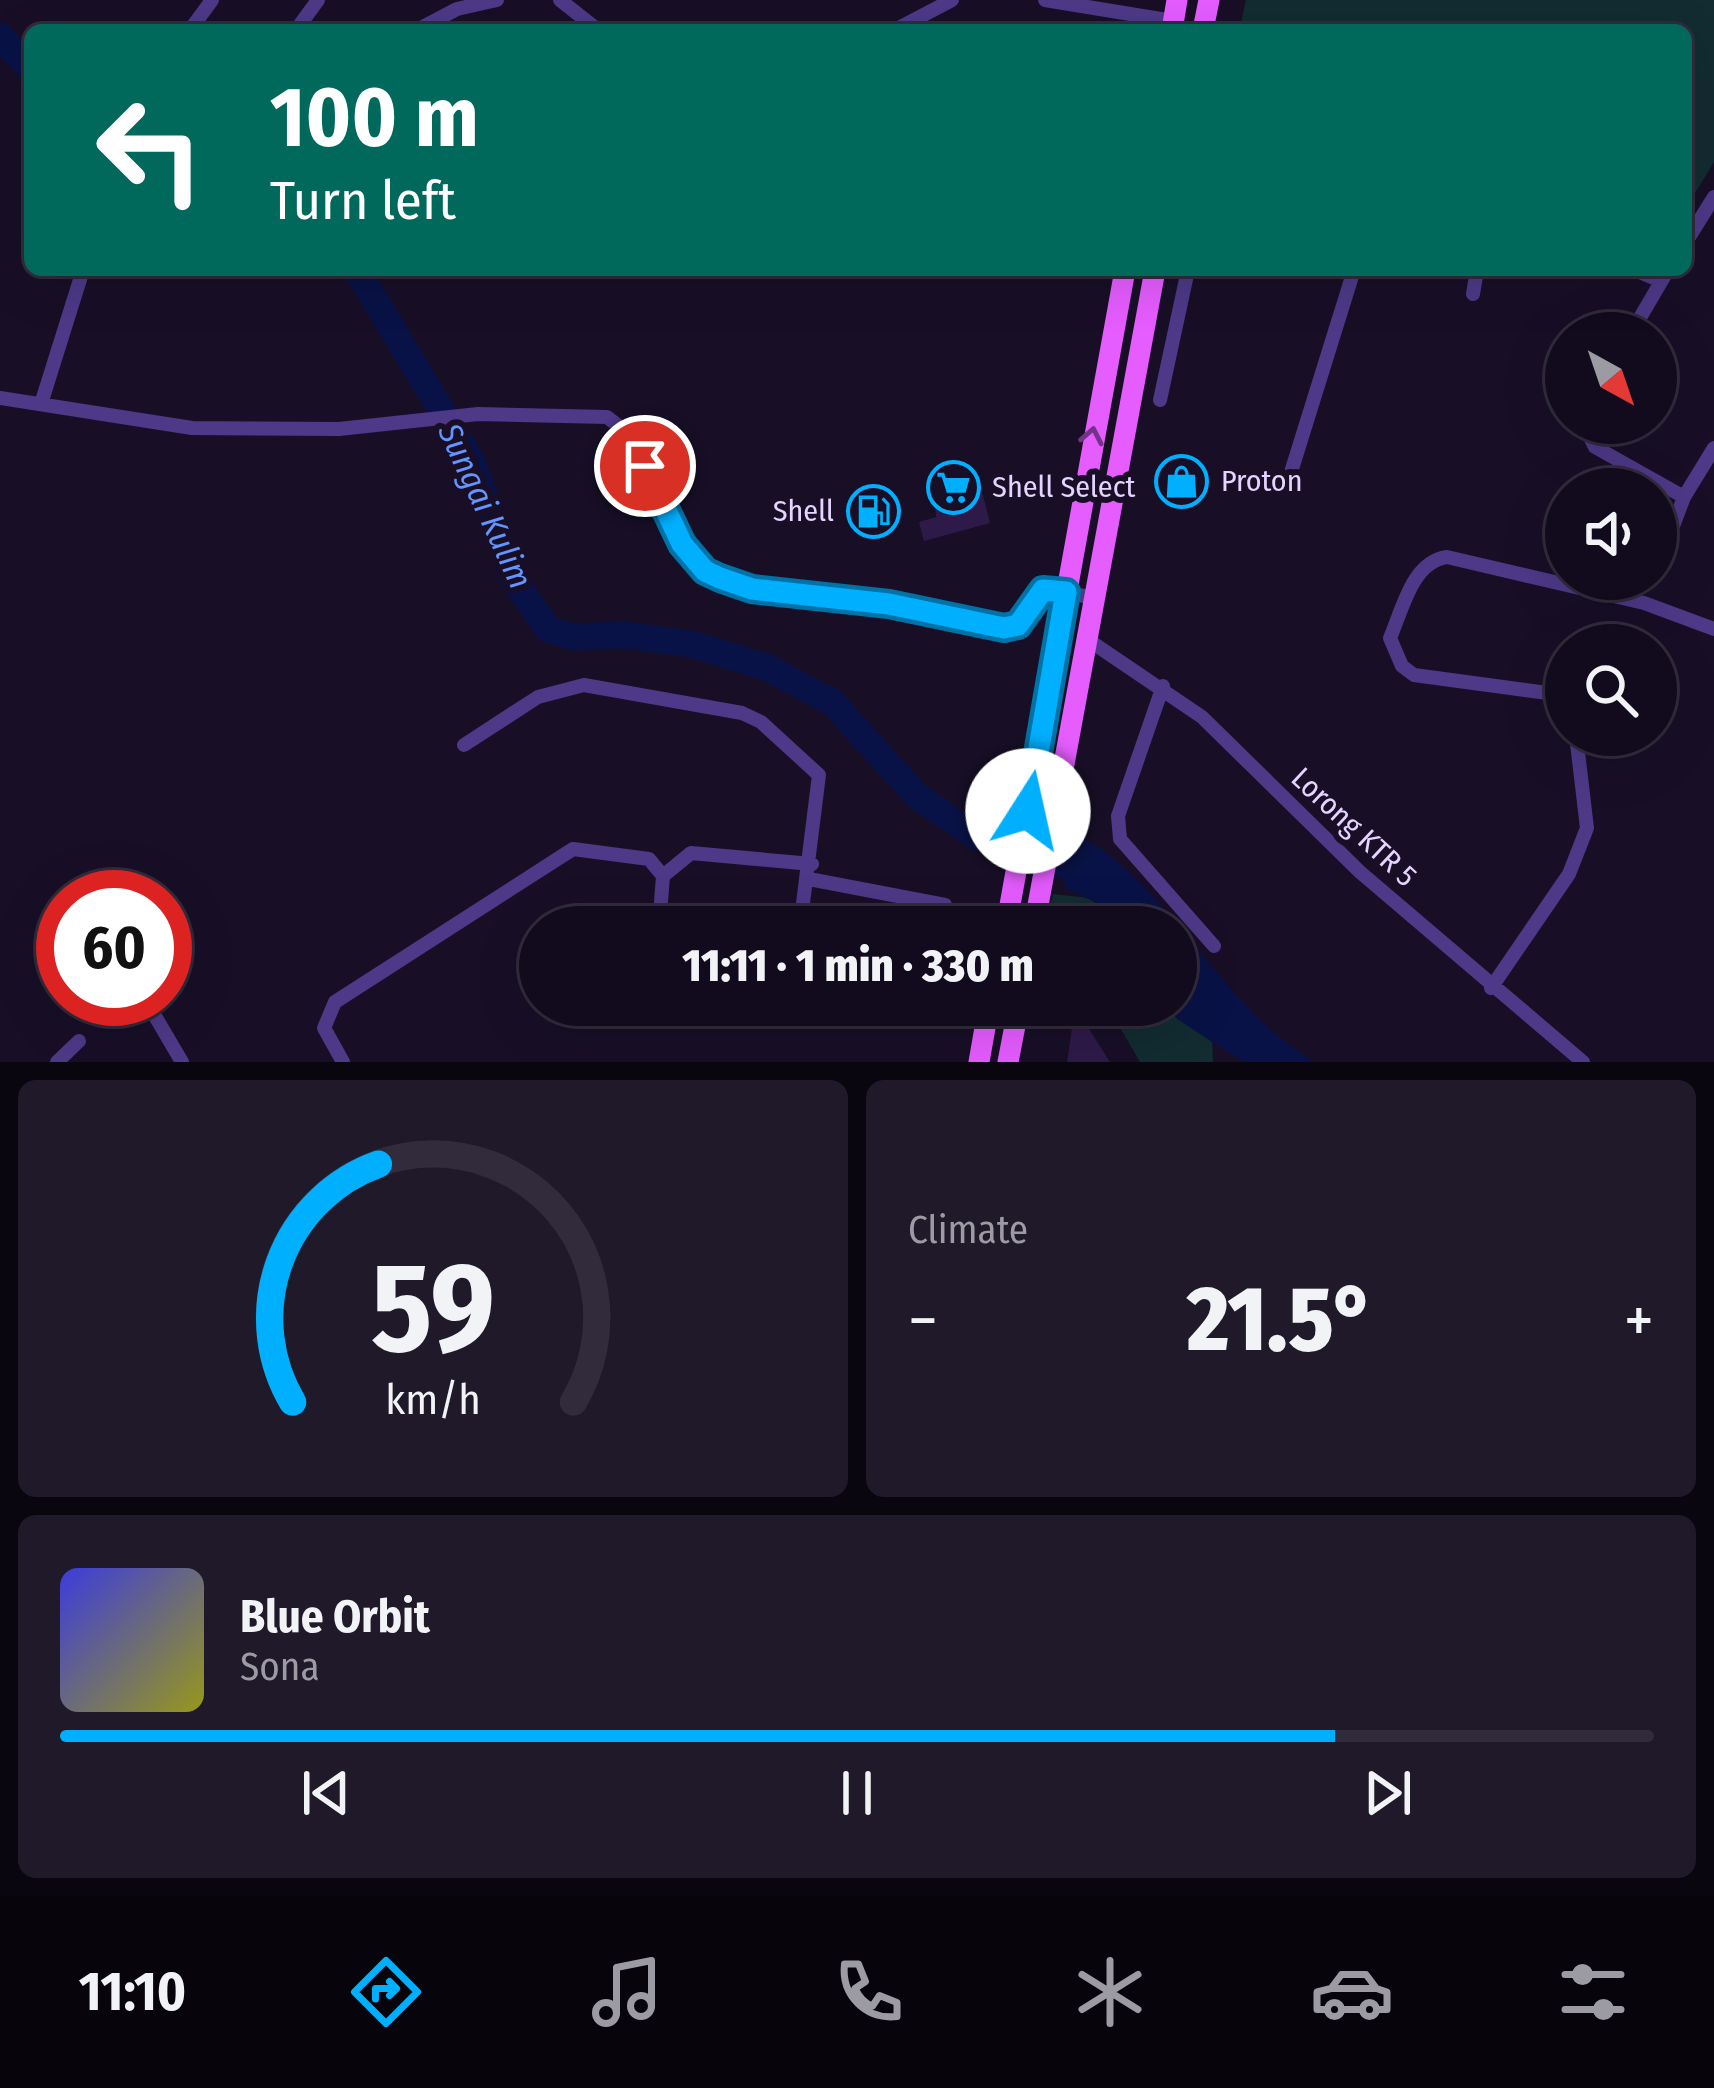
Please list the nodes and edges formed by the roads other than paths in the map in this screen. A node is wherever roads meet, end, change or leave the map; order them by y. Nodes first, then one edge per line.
1 (496, 0) edge
2 (560, 0) edge
3 (912, 0) edge
4 (952, 0) edge
5 (1045, 0) edge
6 (923, 13) junction
7 (1176, 17) edge
8 (427, 24) edge
9 (590, 24) edge
10 (905, 24) edge
11 (1714, 197) edge
12 (1692, 232) edge
13 (81, 276) edge
14 (1124, 276) edge
15 (1154, 276) edge
16 (1187, 276) edge
17 (1352, 276) edge
18 (1476, 276) edge
19 (1665, 276) edge
20 (1473, 294) dead end
21 (1644, 312) edge
22 (0, 398) edge
23 (1160, 400) dead end
24 (41, 404) junction
25 (1593, 444) edge
26 (1714, 448) edge
27 (1292, 469) dead end
28 (1684, 497) junction
29 (1677, 516) edge
30 (1066, 592) junction
31 (1090, 597) junction
32 (1645, 600) edge
33 (1644, 603) junction
34 (1714, 629) edge
35 (1084, 637) junction
36 (1163, 686) junction
37 (1545, 693) edge
38 (464, 745) dead end
39 (1578, 756) edge
40 (811, 871) junction
41 (664, 876) junction
42 (661, 906) edge
43 (804, 906) edge
44 (945, 906) edge
45 (1011, 906) edge
46 (1038, 906) edge
47 (1214, 946) dead end
48 (1491, 988) junction
49 (161, 1026) edge
50 (985, 1026) edge
51 (1015, 1026) edge
52 (79, 1041) dead end
53 (57, 1062) edge
54 (182, 1062) edge
55 (343, 1062) edge
56 (979, 1062) edge
57 (1008, 1062) edge
58 (1583, 1062) edge

1 - 8 street
2 - 9 street
3 - 6 street
4 - 6 street
5 - 7 street
6 - 10 street
11 - 12 street
13 - 24 street
30 -> 14 main road
15 - 31 main road
16 - 23 street
17 - 27 street
18 - 20 street
19 - 21 street
22 - 24 street
24 - 30 street
25 - 28 street
26 - 28 street
28 - 29 street
30 - 31 street
30 - 45 main road
31 - 35 main road
32 - 33 street
33 - 34 street
33 - 37 street
35 - 36 street, Lorong KTR 5
35 - 46 main road
36 - 47 street
36 - 48 street, Lorong KTR 5
38 - 40 street
39 - 48 street
40 - 41 street
40 - 43 street
40 - 44 street
41 - 42 street
41 - 55 street
48 - 58 street, Lorong KTR 5
49 - 54 street
50 - 56 main road
51 - 57 main road
52 - 53 street

